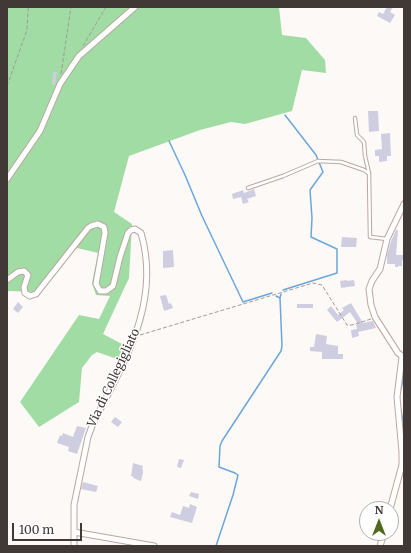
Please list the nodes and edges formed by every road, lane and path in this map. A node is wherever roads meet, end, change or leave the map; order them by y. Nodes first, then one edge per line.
1 (29, 7) edge
2 (71, 7) edge
3 (106, 7) edge
4 (135, 7) edge
5 (78, 56) junction
6 (60, 84) junction
7 (7, 86) edge
8 (356, 118) dead end
9 (369, 173) junction
10 (7, 179) edge
11 (248, 188) dead end
12 (404, 204) edge
13 (387, 239) junction
14 (7, 280) edge
15 (375, 317) junction
16 (135, 337) junction
17 (403, 357) edge
18 (392, 501) edge
19 (74, 532) junction
20 (74, 546) edge
21 (154, 546) edge

1 - 7 path
2 - 6 path
3 - 5 path
4 - 5 street
5 - 6 street
6 - 10 street
8 - 9 lane
9 - 11 lane
9 - 13 lane
12 - 13 street
13 - 15 street
14 - 16 street, Via di Collegigliato
15 - 16 path
15 - 17 street
16 - 19 street, Via di Collegigliato
17 - 18 street
19 - 20 street, Via di Collegigliato
19 - 21 street

